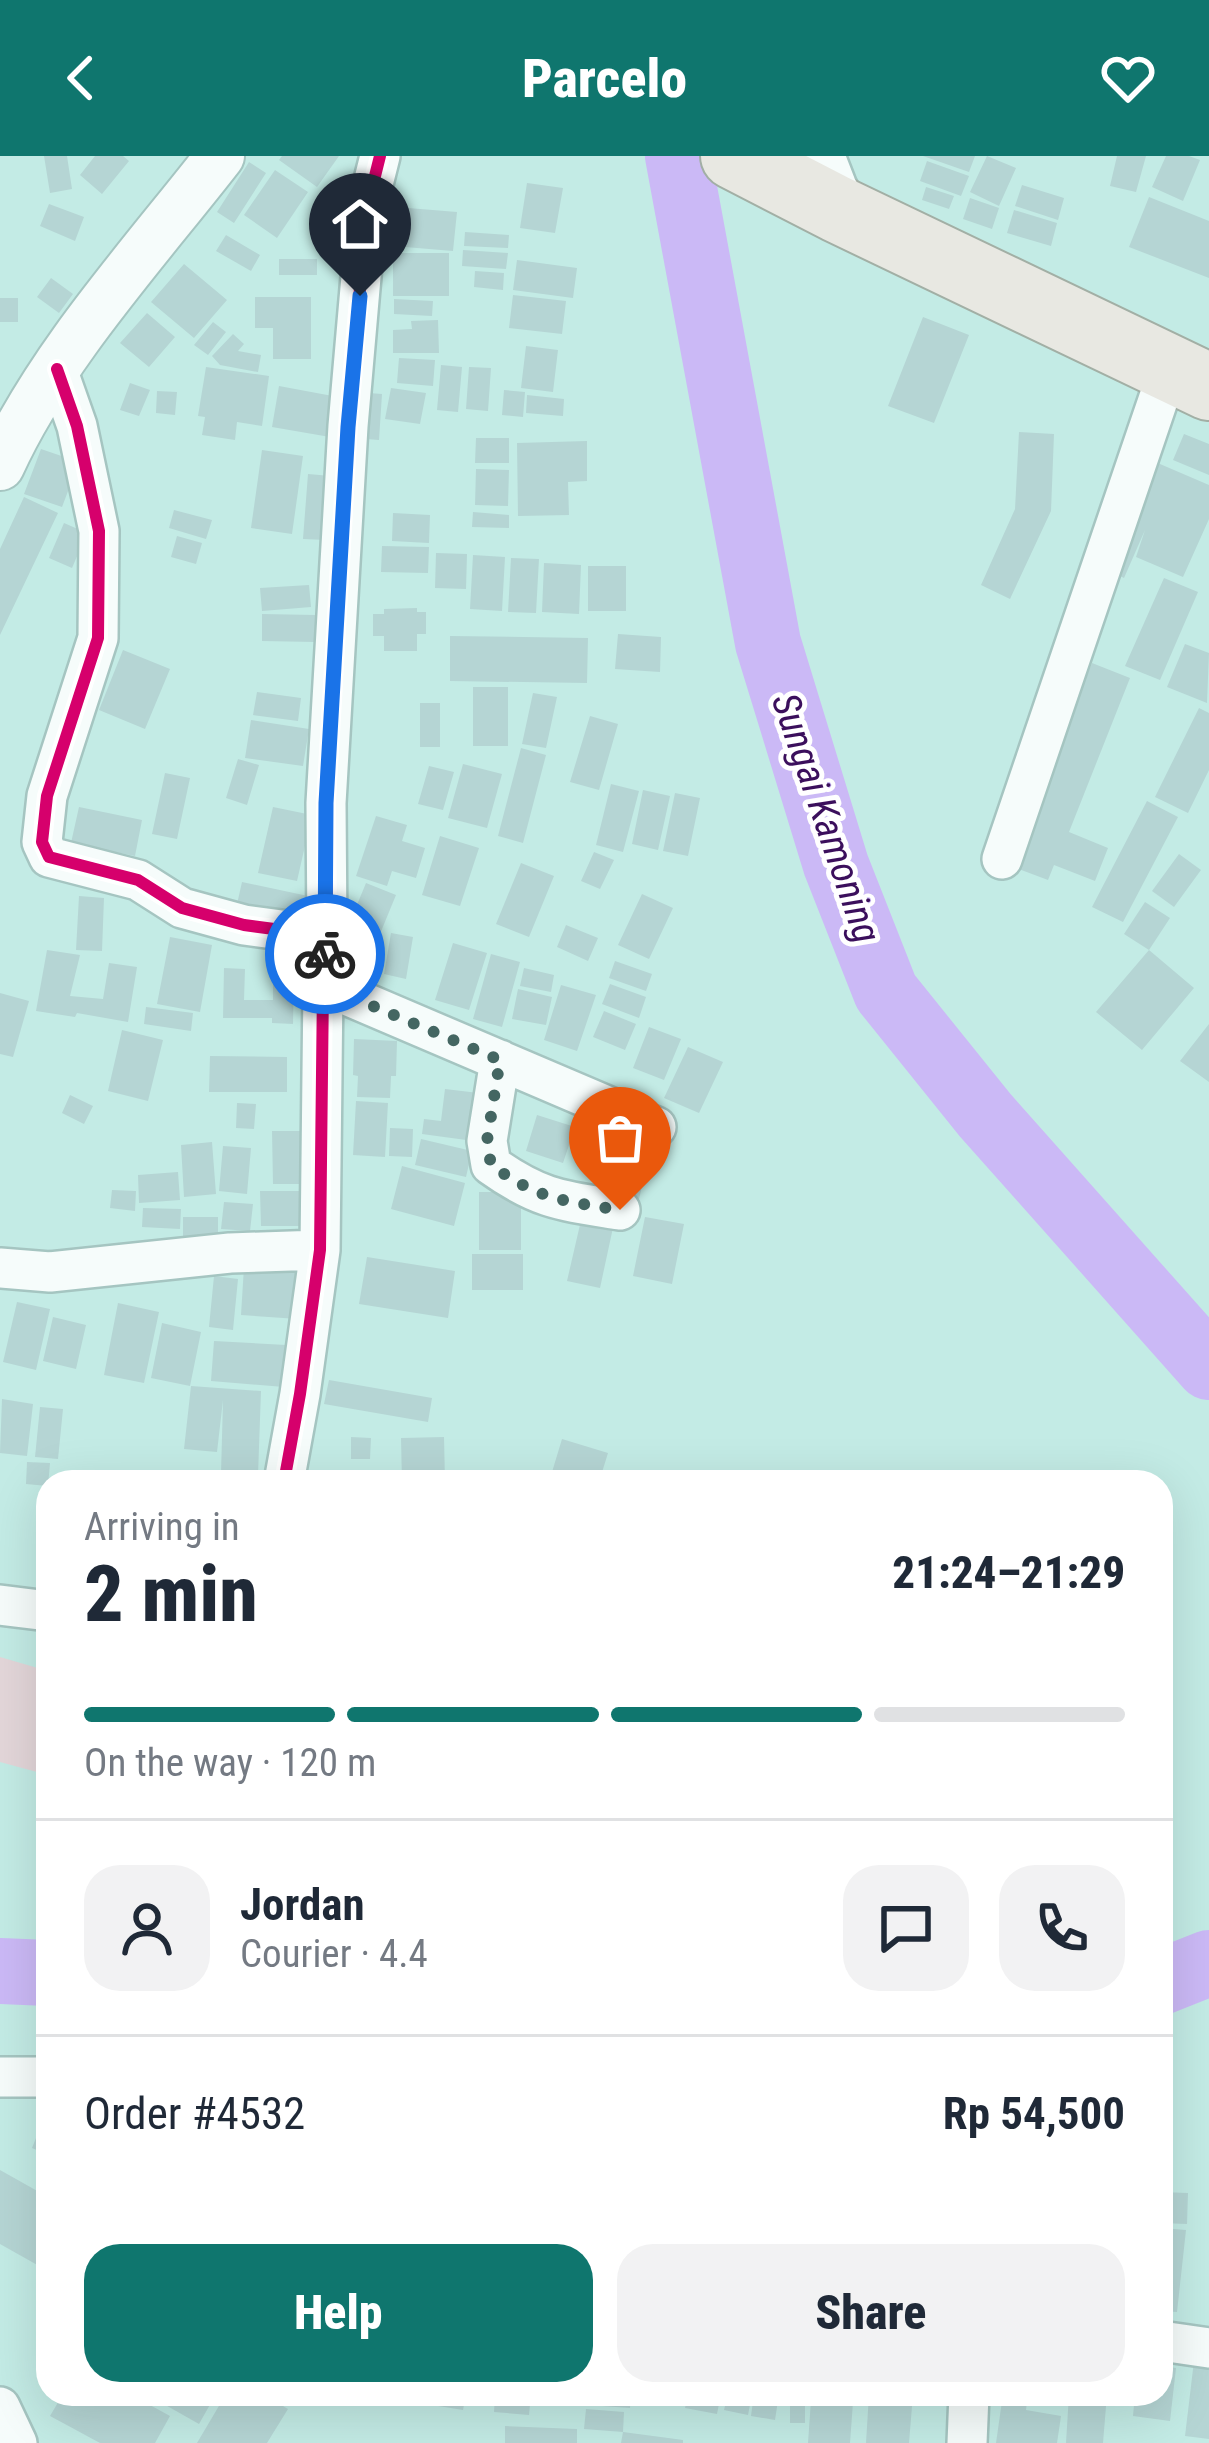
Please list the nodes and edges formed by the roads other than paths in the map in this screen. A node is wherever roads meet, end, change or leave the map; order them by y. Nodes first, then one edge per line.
1 (220, 156) edge
2 (380, 156) edge
3 (734, 156) edge
4 (838, 193) edge
5 (57, 369) junction
6 (1189, 378) edge
7 (3, 449) edge
8 (1002, 859) dead end
9 (327, 936) junction
10 (323, 985) junction
11 (500, 1060) junction
12 (656, 1127) dead end
13 (620, 1210) dead end
14 (320, 1250) junction
15 (0, 1268) edge
16 (286, 1470) edge
17 (0, 1605) edge
18 (36, 1610) edge
19 (0, 2077) edge
20 (36, 2077) edge
21 (1173, 2343) edge
22 (1209, 2348) edge
23 (969, 2406) edge
24 (0, 2407) edge
25 (17, 2443) edge
26 (967, 2443) edge

1 - 5 street
2 - 9 street
3 - 4 highway
4 - 6 highway
5 - 7 street
5 - 9 street
6 - 8 street
9 - 10 street
10 - 11 street
10 - 14 street
11 - 12 street
11 - 13 street
14 - 15 street
14 - 16 street
17 - 18 street
19 - 20 street
21 - 22 street
23 - 26 street
24 - 25 street

